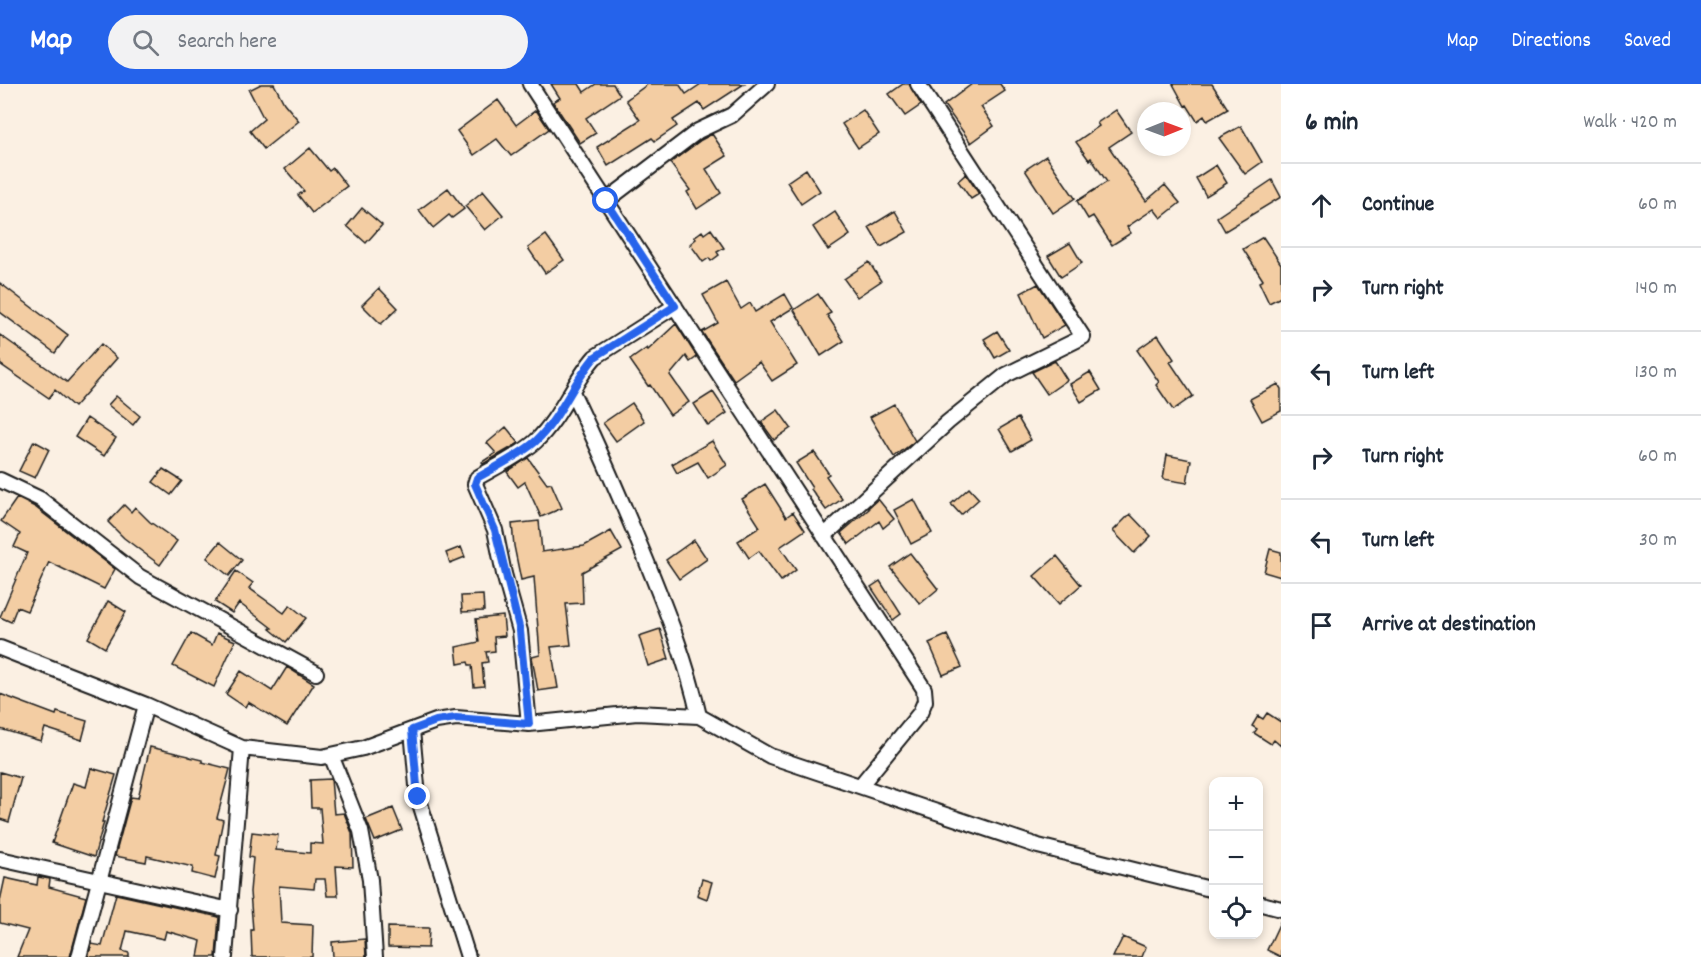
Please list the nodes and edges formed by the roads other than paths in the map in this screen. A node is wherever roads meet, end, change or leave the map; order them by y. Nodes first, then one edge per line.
1 (530, 84) edge
2 (767, 84) edge
3 (918, 84) edge
4 (606, 201) junction
5 (675, 306) junction
6 (573, 392) junction
7 (0, 480) edge
8 (824, 536) junction
9 (0, 648) edge
10 (316, 673) dead end
11 (146, 705) junction
12 (699, 716) junction
13 (529, 724) junction
14 (412, 730) junction
15 (242, 748) junction
16 (331, 755) junction
17 (860, 786) junction
18 (0, 860) edge
19 (98, 881) junction
20 (1209, 889) edge
21 (1263, 904) edge
22 (1281, 909) edge
23 (230, 910) junction
24 (79, 957) edge
25 (225, 957) edge
26 (375, 957) edge
27 (468, 957) edge

1 - 4 street
2 - 4 street
3 - 8 street
4 - 5 street
5 - 6 street
5 - 8 street
6 - 12 street
6 - 13 street
7 - 10 street
8 - 17 street
9 - 11 street
11 - 15 street
11 - 19 street
12 - 13 street
12 - 17 street
13 - 14 street
14 - 16 street
14 - 27 street
15 - 16 street
15 - 23 street
16 - 26 street
17 - 20 street
18 - 19 street
19 - 23 street
19 - 24 street
21 - 22 street
23 - 25 street

